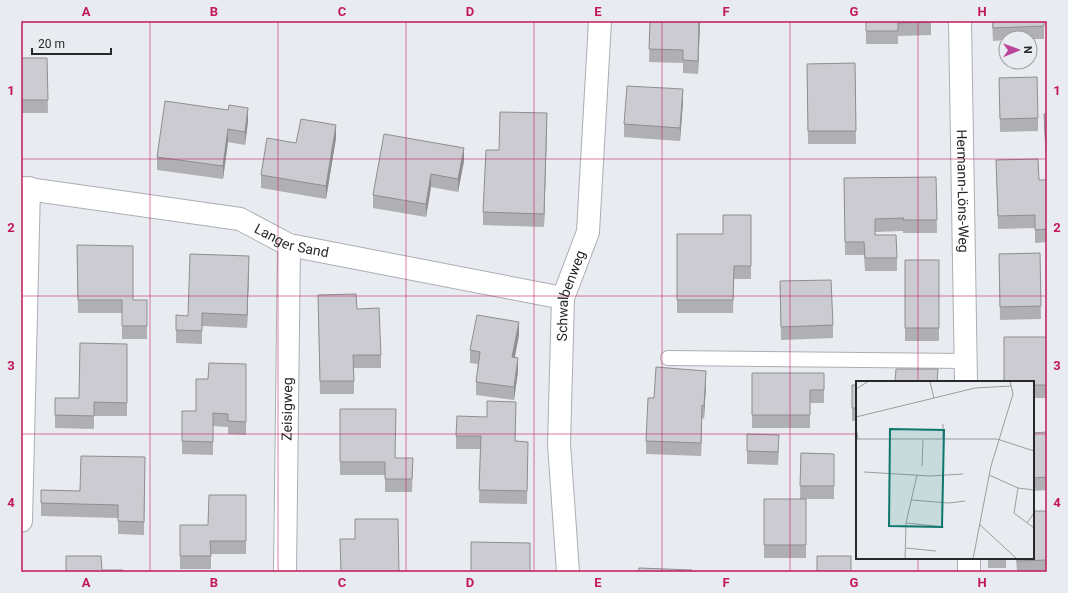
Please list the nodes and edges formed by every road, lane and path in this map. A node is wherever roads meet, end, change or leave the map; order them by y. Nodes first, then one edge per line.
1 (600, 21) edge
2 (960, 21) edge
3 (25, 188) edge
4 (289, 245) junction
5 (563, 298) junction
6 (668, 358) dead end
7 (965, 361) junction
8 (966, 381) edge
9 (21, 521) edge
10 (969, 559) edge
11 (285, 572) edge
12 (568, 572) edge
13 (969, 572) edge

1 - 5 street, Schwalbenweg
2 - 7 street, Hermann-Löns-Weg
3 - 4 street, Langer Sand
3 - 9 street
4 - 5 street, Langer Sand
4 - 11 street, Zeisigweg
5 - 12 street, Schwalbenweg
6 - 7 lane
7 - 8 street, Hermann-Löns-Weg
10 - 13 street

